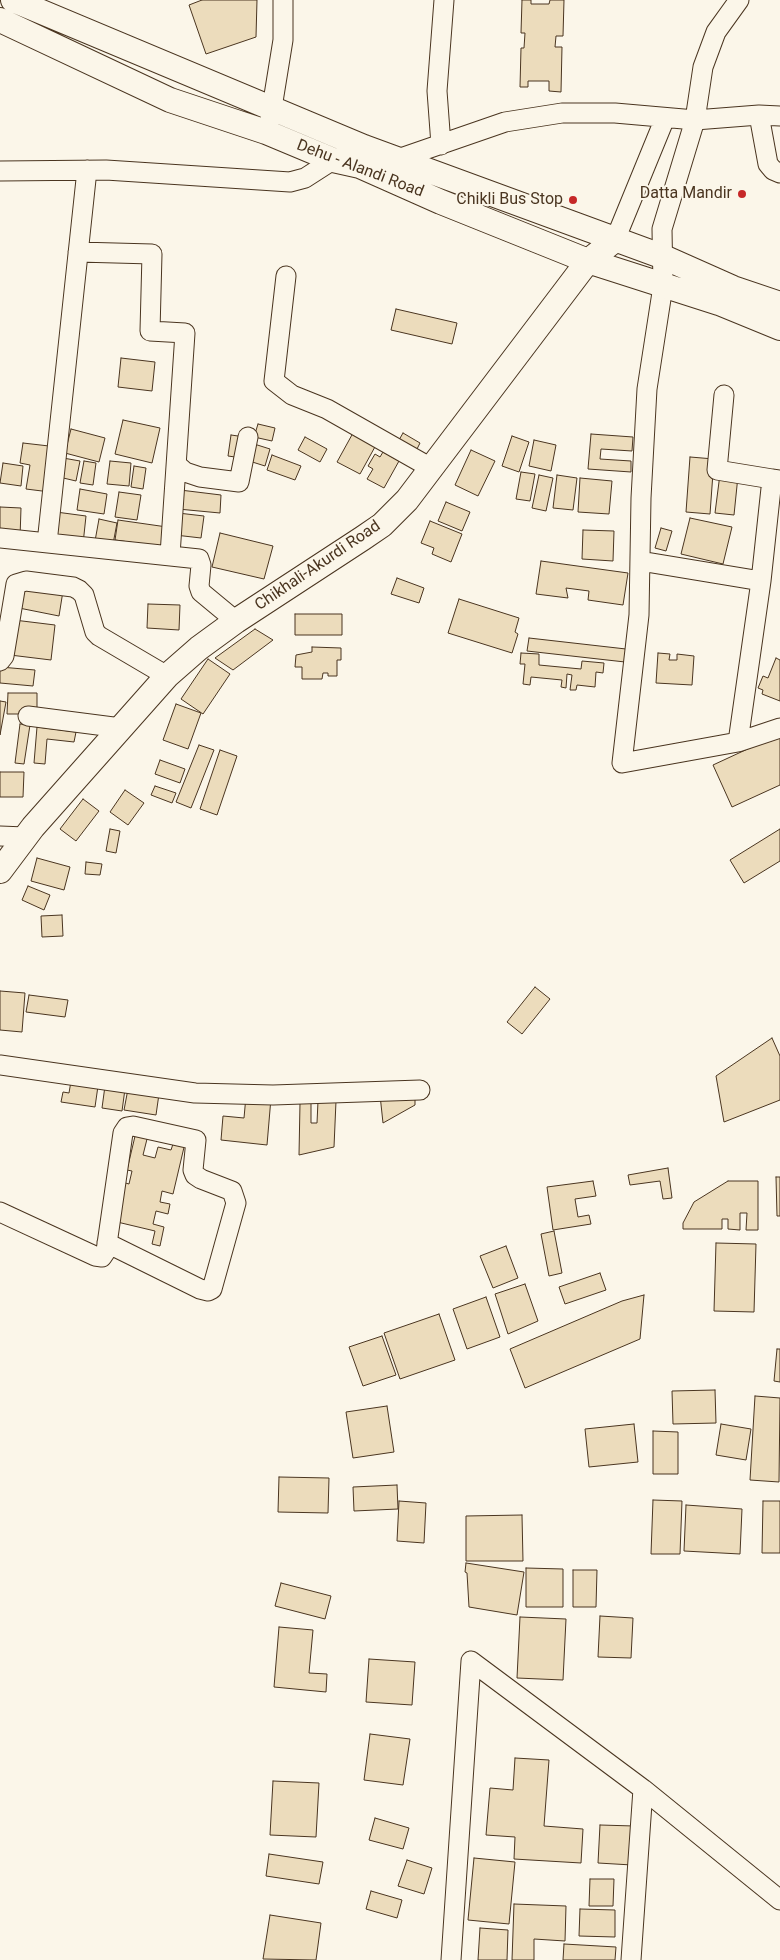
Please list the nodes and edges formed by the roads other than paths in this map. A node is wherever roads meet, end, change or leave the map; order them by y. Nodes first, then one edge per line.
1 (13, 0) edge
2 (283, 0) edge
3 (444, 0) edge
4 (739, 0) edge
5 (0, 20) edge
6 (111, 42) junction
7 (100, 67) junction
8 (272, 109) junction
9 (759, 115) junction
10 (780, 116) edge
11 (665, 118) junction
12 (695, 120) junction
13 (266, 132) junction
14 (441, 144) junction
15 (398, 159) junction
16 (333, 160) junction
17 (87, 170) junction
18 (0, 171) edge
19 (780, 173) edge
20 (615, 240) junction
21 (78, 252) junction
22 (661, 256) junction
23 (588, 261) junction
24 (286, 276) dead end
25 (663, 286) junction
26 (780, 304) edge
27 (780, 328) edge
28 (724, 395) dead end
29 (248, 437) dead end
30 (177, 464) junction
31 (430, 468) junction
32 (776, 480) edge
33 (0, 538) edge
34 (47, 543) junction
35 (170, 555) junction
36 (640, 561) junction
37 (761, 581) junction
38 (236, 621) junction
39 (0, 661) edge
40 (167, 676) junction
41 (28, 716) dead end
42 (121, 728) junction
43 (780, 728) edge
44 (738, 742) junction
45 (0, 836) edge
46 (25, 837) junction
47 (0, 871) edge
48 (0, 1065) edge
49 (420, 1090) dead end
50 (0, 1212) edge
51 (107, 1243) junction
52 (643, 1789) junction
53 (780, 1900) edge
54 (451, 1960) edge
55 (631, 1960) edge

1 - 6 main road, Dehu - Alandi Road
2 - 8 street
3 - 14 street
4 - 12 street
5 - 7 main road, Dehu - Alandi Road
6 - 7 main road
6 - 8 main road, Dehu - Alandi Road
7 - 13 main road, Dehu - Alandi Road
8 - 13 street
8 - 15 main road, Dehu - Alandi Road
9 - 10 street
9 - 12 street
9 - 19 street
11 - 12 street
11 - 14 street
11 - 20 street
12 - 22 street
13 - 16 main road, Dehu - Alandi Road
14 - 15 street
15 - 20 main road, Dehu - Alandi Road
16 - 17 street
16 - 23 main road, Dehu - Alandi Road
17 - 18 street
17 - 21 street
20 - 22 main road, Dehu - Alandi Road
20 - 23 main road, Chikhali-Akurdi Road
21 - 30 street
21 - 34 street
22 - 25 street
22 - 26 main road, Dehu - Alandi Road
23 - 25 main road, Dehu - Alandi Road
23 - 31 main road, Chikhali-Akurdi Road
24 - 31 street
25 - 27 main road, Dehu - Alandi Road
25 - 36 street
28 - 32 street
29 - 30 street
30 - 35 street
31 - 38 main road, Chikhali-Akurdi Road
32 - 37 street
33 - 34 street
34 - 35 street
35 - 38 street
36 - 37 street
36 - 44 street
37 - 44 street
38 - 40 main road, Chikhali-Akurdi Road
39 - 40 street
40 - 42 main road, Chikhali-Akurdi Road
41 - 42 street
42 - 46 main road, Chikhali-Akurdi Road
43 - 44 street
45 - 46 street
46 - 47 main road, Chikhali-Akurdi Road
48 - 49 street
50 - 51 street
51 - 51 street
52 - 53 street
52 - 54 street
52 - 55 street

